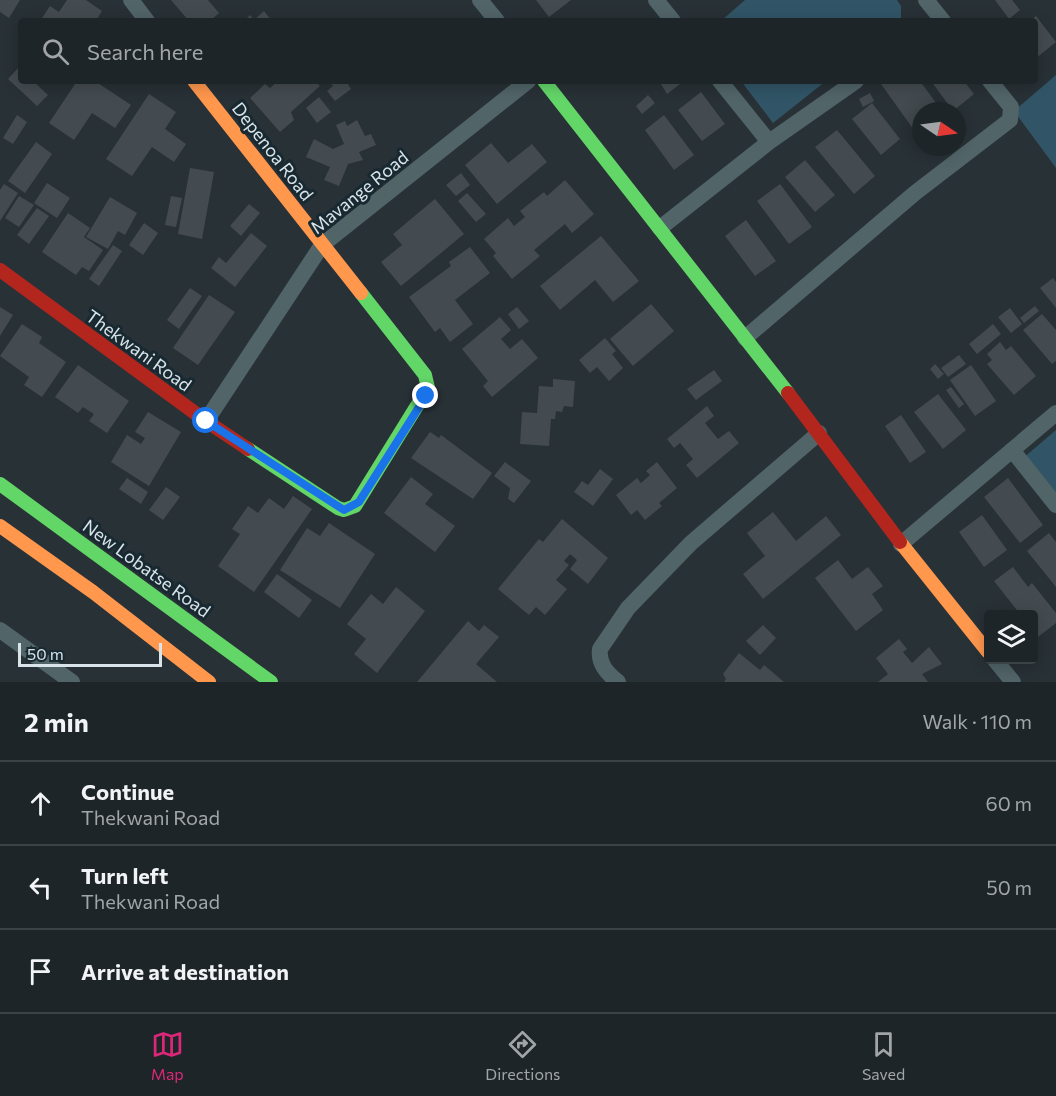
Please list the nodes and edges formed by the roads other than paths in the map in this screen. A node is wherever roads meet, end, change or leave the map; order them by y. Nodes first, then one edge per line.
1 (130, 0) edge
2 (480, 0) edge
3 (656, 0) edge
4 (926, 0) edge
5 (145, 18) edge
6 (495, 18) edge
7 (671, 18) edge
8 (940, 18) edge
9 (196, 84) edge
10 (524, 84) edge
11 (546, 84) edge
12 (722, 84) edge
13 (852, 84) edge
14 (992, 84) edge
15 (769, 142) junction
16 (660, 228) junction
17 (322, 245) junction
18 (0, 270) edge
19 (745, 338) junction
20 (428, 388) joint
21 (1056, 413) edge
22 (206, 421) junction
23 (819, 433) junction
24 (1012, 450) junction
25 (0, 484) edge
26 (1056, 505) edge
27 (0, 526) edge
28 (901, 543) junction
29 (0, 630) edge
30 (984, 647) edge
31 (998, 664) edge
32 (72, 682) edge
33 (209, 682) edge
34 (271, 682) edge
35 (618, 682) edge
36 (1013, 682) edge

1 - 5 street
2 - 6 street
3 - 7 street
4 - 8 street
9 - 17 street, Depenoa Road
10 - 17 street, Mavange Road
11 - 16 street
12 - 15 street
13 - 15 street
14 - 19 street
15 - 16 street
16 - 19 street
17 - 20 street, Depenoa Road
17 - 22 street, Mavange Road
18 - 22 street, Thekwani Road
19 - 23 street
20 - 22 street, Thekwani Road
21 - 24 street
23 - 28 street
23 - 35 street
24 - 26 street
24 - 28 street
25 - 34 street, New Lobatse Road
27 - 33 street
28 - 30 street
29 - 32 street
31 - 36 street

